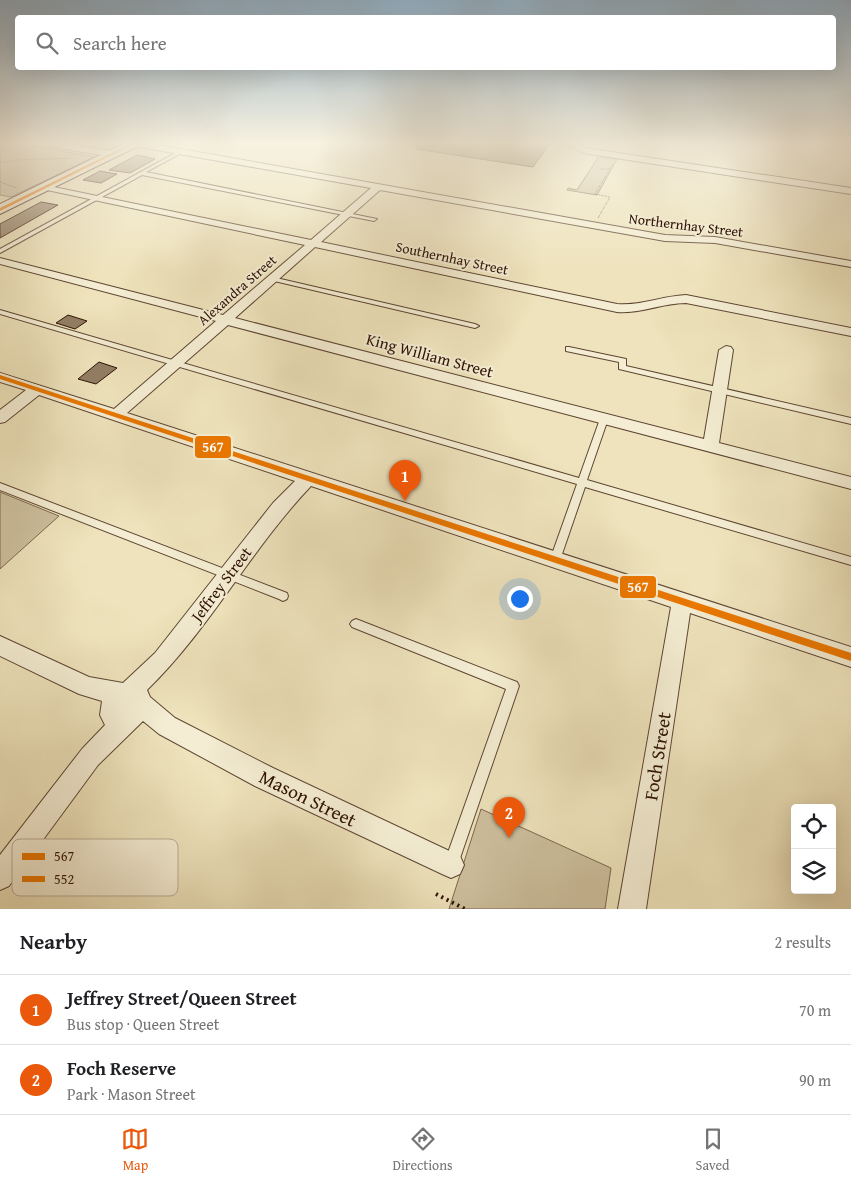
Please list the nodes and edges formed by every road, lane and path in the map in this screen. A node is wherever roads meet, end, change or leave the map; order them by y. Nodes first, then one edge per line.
1 (10, 185) edge
2 (49, 185) edge
3 (120, 185) edge
4 (206, 185) edge
5 (369, 185) edge
6 (600, 185) edge
7 (812, 185) edge
8 (46, 187) junction
9 (378, 187) junction
10 (23, 190) dead end
11 (851, 192) edge
12 (97, 198) junction
13 (0, 210) edge
14 (347, 213) junction
15 (374, 219) dead end
16 (594, 226) junction
17 (313, 243) junction
18 (0, 251) edge
19 (0, 261) edge
20 (851, 264) edge
21 (272, 279) junction
22 (0, 312) edge
23 (226, 320) junction
24 (475, 326) dead end
25 (851, 332) edge
26 (569, 348) dead end
27 (726, 350) dead end
28 (176, 363) junction
29 (0, 377) edge
30 (37, 390) junction
31 (720, 390) junction
32 (115, 416) junction
33 (0, 418) edge
34 (604, 419) junction
35 (851, 421) edge
36 (710, 446) junction
37 (303, 477) junction
38 (583, 482) junction
39 (851, 483) edge
40 (0, 486) edge
41 (555, 560) junction
42 (851, 561) edge
43 (228, 574) junction
44 (283, 596) dead end
45 (682, 602) junction
46 (356, 624) dead end
47 (0, 646) edge
48 (851, 657) edge
49 (126, 707) junction
50 (28, 839) edge
51 (12, 861) edge
52 (451, 866) joint
53 (0, 877) edge
54 (436, 894) dead end
55 (465, 909) edge
56 (632, 909) edge

1 - 10 path
2 - 8 main road
3 - 12 lane
4 - 14 lane
5 - 9 street, Northernhay Street
6 - 16 path
7 - 11 street
8 - 12 street, Southernhay Street
8 - 13 main road
9 - 14 street, Alexandra Street
9 - 16 street, Northernhay Street
12 - 17 street, Southernhay Street
12 - 18 lane
14 - 15 lane
14 - 17 street, Alexandra Street
16 - 20 street, Northernhay Street
17 - 21 street, Alexandra Street
17 - 25 street, Southernhay Street
19 - 23 street, King William Street
21 - 23 street, Alexandra Street
21 - 24 lane
22 - 28 lane
23 - 28 street, Alexandra Street
23 - 34 street, King William Street
26 - 31 lane
27 - 31 street
28 - 32 street, Alexandra Street
28 - 38 lane
29 - 30 street
30 - 32 street
30 - 33 street
31 - 35 lane
31 - 36 street
32 - 37 street
34 - 36 street, King William Street
34 - 38 lane
36 - 39 street, King William Street
37 - 41 street
37 - 43 street, Jeffrey Street
38 - 41 lane
38 - 42 lane
40 - 43 lane
41 - 45 street
43 - 44 lane
43 - 49 street, Jeffrey Street
45 - 48 street
45 - 56 street, Foch Street
46 - 52 lane
47 - 49 street
49 - 50 street, Jeffrey Street
49 - 52 street, Mason Street
51 - 53 street, Jeffrey Street
54 - 55 path

